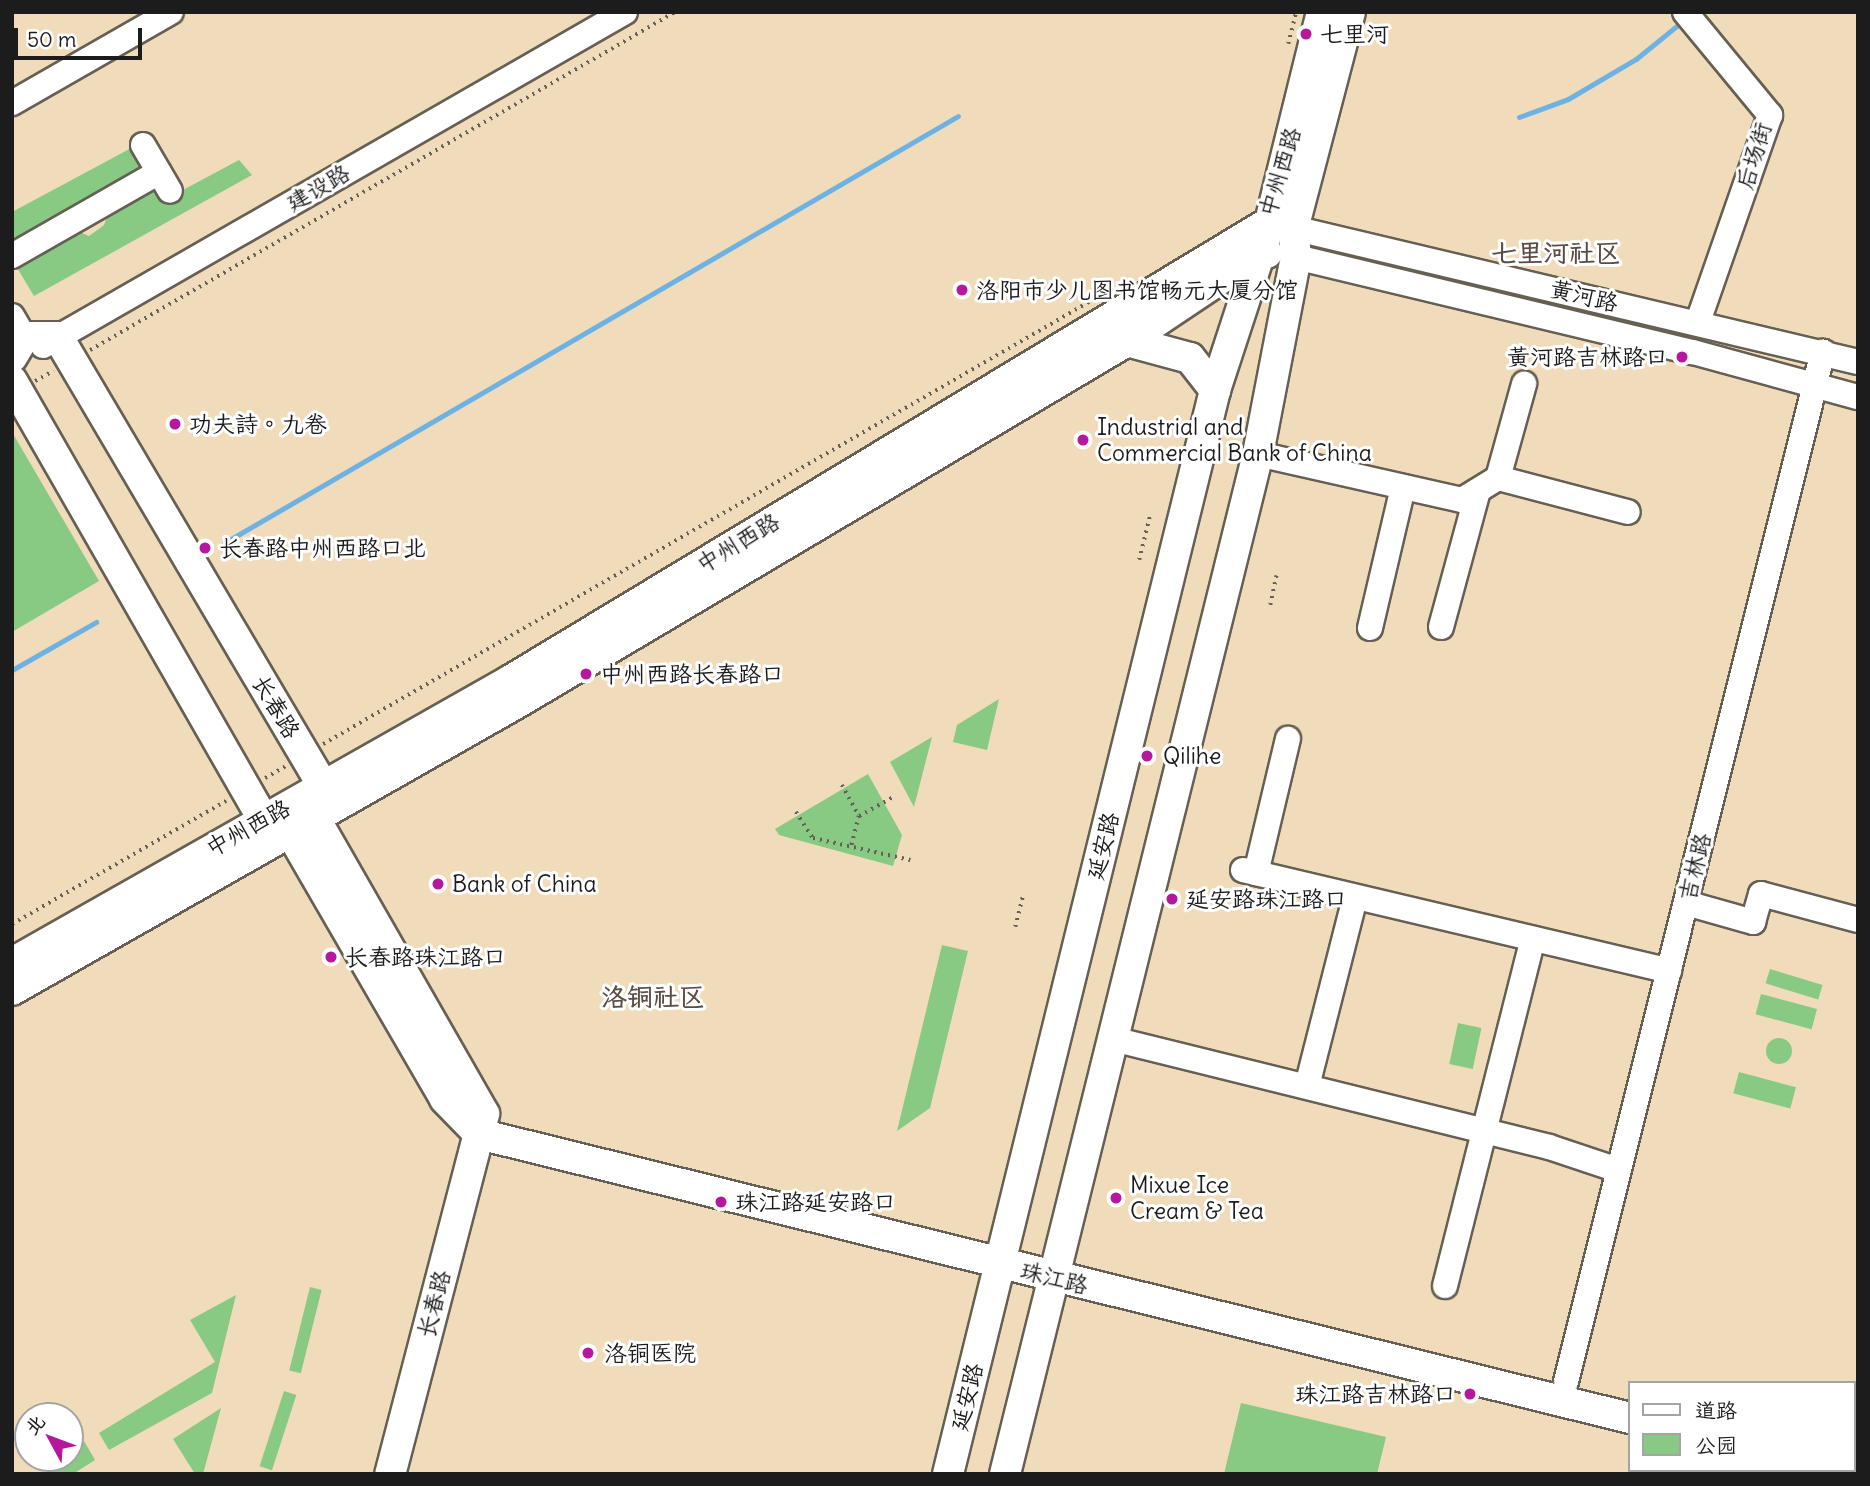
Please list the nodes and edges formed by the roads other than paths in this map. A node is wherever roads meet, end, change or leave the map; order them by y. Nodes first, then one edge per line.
1 (171, 12) edge
2 (595, 12) edge
3 (625, 12) edge
4 (1322, 12) edge
5 (1350, 12) edge
6 (1685, 12) edge
7 (12, 103) edge
8 (143, 145) dead end
9 (1286, 236) junction
10 (1260, 252) junction
11 (12, 256) edge
12 (1698, 322) junction
13 (15, 338) edge
14 (1126, 341) junction
15 (65, 348) junction
16 (1823, 352) junction
17 (1858, 362) edge
18 (14, 379) edge
19 (1524, 384) dead end
20 (1814, 385) junction
21 (1215, 390) junction
22 (1858, 397) edge
23 (1258, 454) junction
24 (1488, 484) junction
25 (1403, 487) junction
26 (1628, 512) dead end
27 (1441, 627) dead end
28 (1370, 628) dead end
29 (1288, 738) dead end
30 (323, 786) junction
31 (263, 819) junction
32 (302, 825) junction
33 (1355, 897) junction
34 (1686, 903) junction
35 (1858, 920) edge
36 (1533, 939) junction
37 (12, 963) edge
38 (1669, 971) junction
39 (12, 990) edge
40 (1113, 1039) junction
41 (1307, 1086) junction
42 (481, 1124) junction
43 (1484, 1131) junction
44 (1618, 1170) junction
45 (1002, 1255) junction
46 (1055, 1268) junction
47 (1445, 1286) dead end
48 (1566, 1382) junction
49 (1629, 1397) edge
50 (1629, 1418) edge
51 (390, 1474) edge
52 (948, 1474) edge
53 (1004, 1474) edge

1 - 7 street
2 - 13 street, 建设路
3 - 15 street, 建设路
4 - 9 main road, 中州西路
5 - 9 main road, 中州西路
6 - 12 street, 后场街
8 - 11 street
9 - 10 main road
9 - 12 street, 黄河路
9 - 20 street, 黄河路
9 - 23 main road
9 - 30 main road, 中州西路
10 - 14 main road, 中州西路
10 - 21 main road, 延安路
12 - 16 street, 黄河路
13 - 15 main road
14 - 21 main road
14 - 32 main road, 中州西路
15 - 18 street, 建设路
15 - 30 main road, 长春路
16 - 17 street, 黄河路
16 - 20 street, 吉林路
18 - 31 main road
19 - 24 street
20 - 22 street, 黄河路
20 - 34 street, 吉林路
21 - 45 main road, 延安路
23 - 25 street
23 - 40 main road
24 - 25 street
24 - 26 street
24 - 27 street
25 - 28 street
29 - 33 street
30 - 31 main road, 中州西路
30 - 32 main road
31 - 32 main road
31 - 37 main road, 中州西路
32 - 39 main road, 中州西路
32 - 42 main road
33 - 36 street
33 - 41 street
34 - 35 street
34 - 38 street, 吉林路
36 - 38 street
36 - 43 street
38 - 44 street, 吉林路
40 - 41 street
40 - 46 main road
41 - 43 street
42 - 45 main road, 珠江路
42 - 51 main road, 长春路
43 - 44 street
43 - 47 street
44 - 48 street, 吉林路
45 - 46 main road, 珠江路
45 - 52 main road, 延安路
46 - 48 main road, 珠江路
46 - 50 main road, 珠江路
46 - 53 main road
48 - 49 main road, 珠江路

